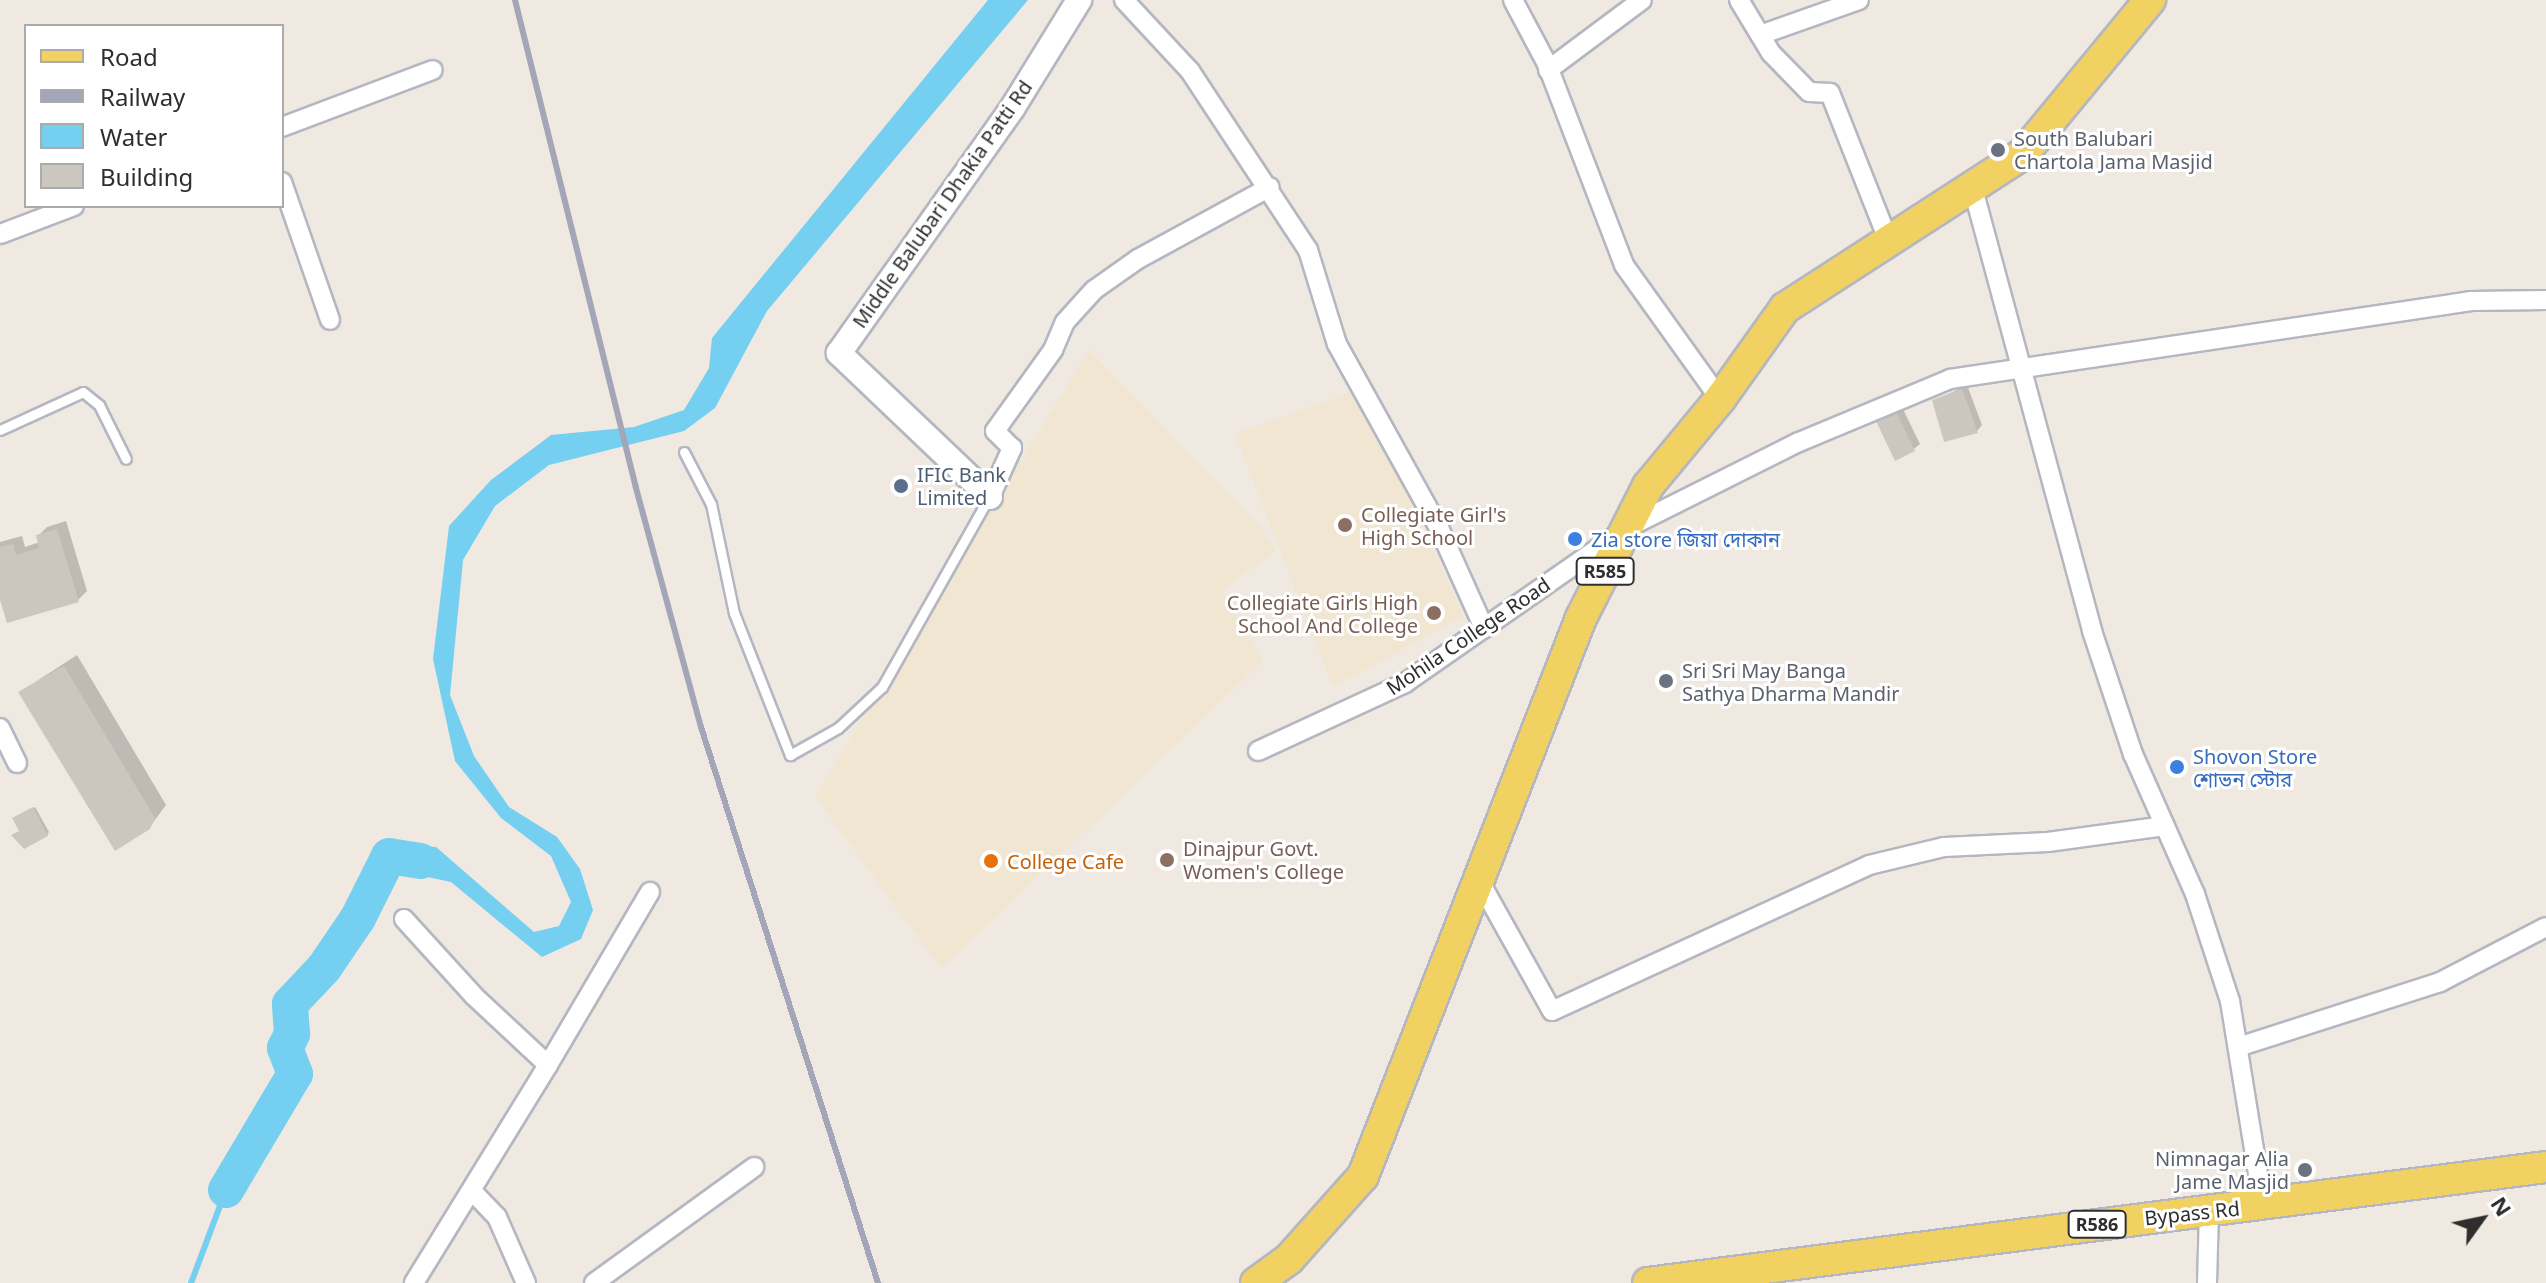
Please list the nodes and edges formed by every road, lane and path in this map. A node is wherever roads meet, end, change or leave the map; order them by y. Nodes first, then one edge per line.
1 (1079, 0) edge
2 (1124, 0) edge
3 (1513, 0) edge
4 (1642, 0) edge
5 (1739, 0) edge
6 (1859, 0) edge
7 (2150, 0) edge
8 (1760, 35) junction
9 (433, 70) dead end
10 (1548, 70) junction
11 (284, 126) edge
12 (1270, 187) junction
13 (284, 188) edge
14 (1973, 189) junction
15 (69, 208) edge
16 (0, 234) edge
17 (1889, 242) junction
18 (2546, 300) edge
19 (330, 320) dead end
20 (2020, 365) junction
21 (1720, 399) junction
22 (0, 430) edge
23 (684, 452) dead end
24 (126, 459) dead end
25 (990, 497) junction
26 (1627, 528) junction
27 (1484, 628) junction
28 (0, 728) edge
29 (1258, 751) dead end
30 (17, 763) dead end
31 (2165, 826) junction
32 (1481, 884) junction
33 (650, 892) dead end
34 (404, 919) dead end
35 (2546, 927) edge
36 (2238, 1047) junction
37 (548, 1065) junction
38 (754, 1167) dead end
39 (2546, 1167) edge
40 (472, 1191) junction
41 (2263, 1205) junction
42 (2209, 1211) junction
43 (414, 1283) edge
44 (526, 1283) edge
45 (594, 1283) edge
46 (1256, 1283) edge
47 (1648, 1283) edge
48 (2207, 1283) edge

1 - 25 street, Middle Balubari Dhakia Patti Rd
2 - 12 street
3 - 10 street
4 - 10 street
5 - 8 street
6 - 8 street
7 - 14 main road, R585
8 - 17 street
9 - 11 street
10 - 21 street
12 - 25 street
12 - 27 street
13 - 19 street
14 - 17 main road, R585
14 - 20 street
15 - 16 street
17 - 21 main road, R585
18 - 20 street, Mohila College Road
20 - 26 street, Mohila College Road
20 - 31 street
21 - 26 main road, R585
22 - 24 lane
23 - 25 lane
26 - 27 street, Mohila College Road
26 - 32 main road, R585
27 - 29 street, Mohila College Road
28 - 30 street
31 - 32 street
31 - 36 street
32 - 46 main road, R585
33 - 37 street
34 - 37 street
35 - 36 street
36 - 41 street
37 - 40 street
38 - 45 street
39 - 41 main road, Bypass Rd / R586
40 - 43 street
40 - 44 street
41 - 42 main road, Bypass Rd / R586
42 - 47 main road, Bypass Rd / R586
42 - 48 street

